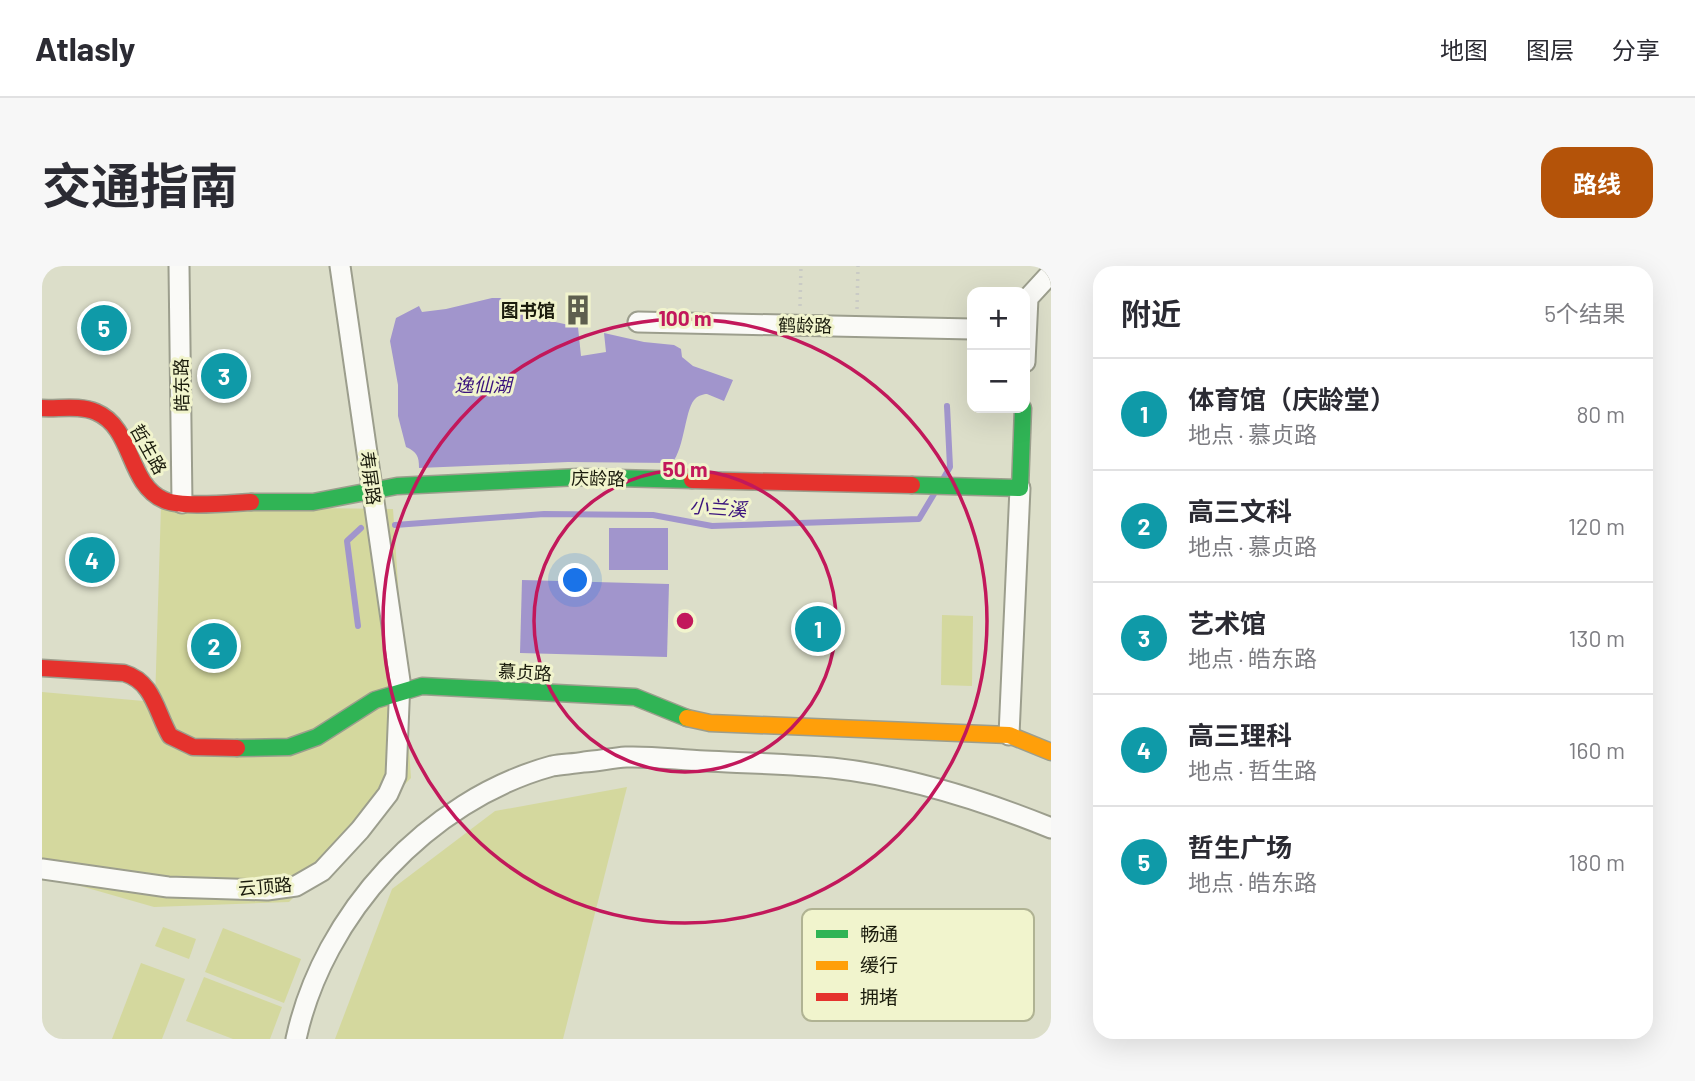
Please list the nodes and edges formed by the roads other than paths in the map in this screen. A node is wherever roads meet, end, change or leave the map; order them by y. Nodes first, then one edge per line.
1 (180, 266) edge
2 (340, 266) edge
3 (1051, 273) edge
4 (1030, 296) edge
5 (638, 322) dead end
6 (967, 329) edge
7 (42, 408) edge
8 (1023, 413) edge
9 (1020, 488) junction
10 (373, 490) junction
11 (182, 503) junction
12 (42, 668) edge
13 (400, 691) junction
14 (1009, 735) junction
15 (1051, 752) edge
16 (1051, 828) edge
17 (42, 869) edge
18 (296, 1039) edge

1 - 11 street, 皓东路
2 - 10 street, 寿屏路
3 - 4 street
5 - 6 street, 鹤龄路
7 - 11 street, 哲生路
8 - 9 street
9 - 10 street, 庆龄路
9 - 14 street
10 - 11 street, 庆龄路
10 - 13 street, 寿屏路
12 - 13 street, 慕贞路
13 - 14 street, 慕贞路
13 - 17 street, 云顶路
14 - 15 street, 慕贞路
16 - 18 street

